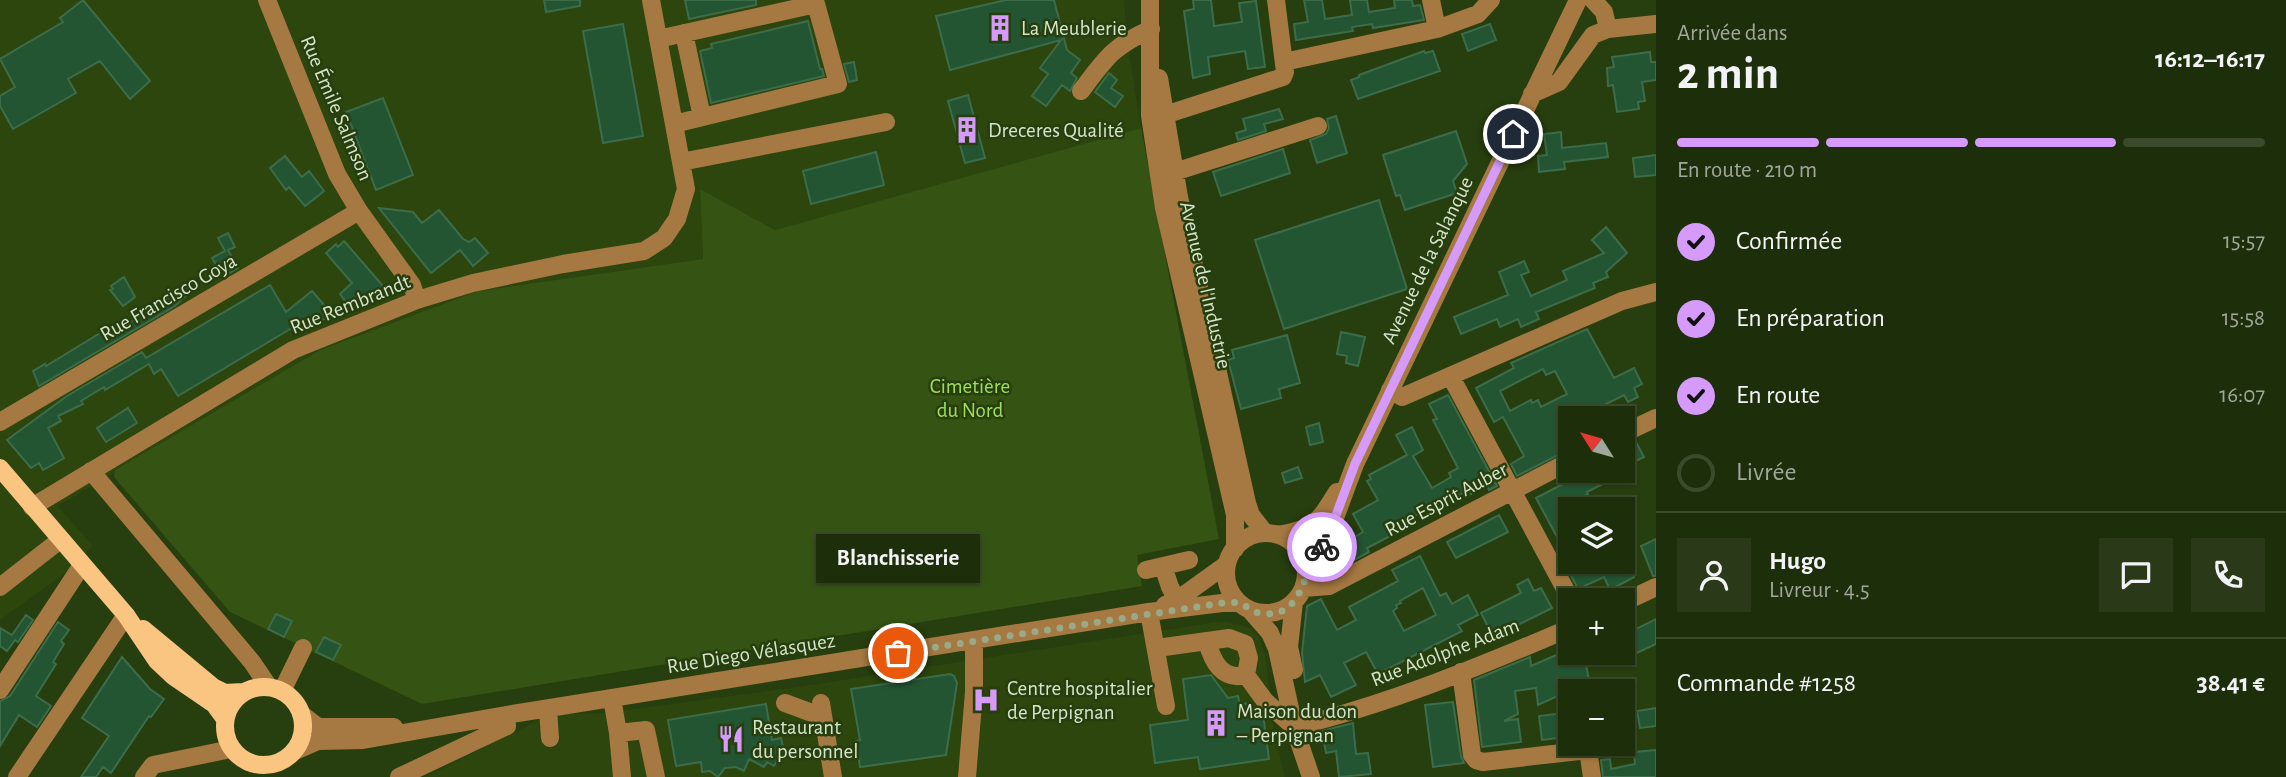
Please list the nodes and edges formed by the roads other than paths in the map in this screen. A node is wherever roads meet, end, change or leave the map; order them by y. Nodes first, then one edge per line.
1 (267, 0) edge
2 (651, 0) edge
3 (1150, 0) edge
4 (1276, 0) edge
5 (1431, 0) edge
6 (1491, 0) edge
7 (1578, 0) edge
8 (1593, 0) edge
9 (1568, 21) junction
10 (1656, 24) edge
11 (1151, 29) junction
12 (1437, 29) junction
13 (1600, 32) junction
14 (684, 33) junction
15 (658, 38) junction
16 (1284, 62) junction
17 (1081, 91) dead end
18 (1532, 94) junction
19 (1157, 115) junction
20 (702, 117) junction
21 (886, 122) dead end
22 (674, 124) junction
23 (1318, 126) dead end
24 (681, 162) junction
25 (1167, 175) junction
26 (359, 211) junction
27 (1185, 263) junction
28 (1656, 292) edge
29 (417, 300) junction
30 (1451, 377) junction
31 (1390, 390) junction
32 (1656, 418) edge
33 (0, 422) edge
34 (1635, 428) edge
35 (1355, 464) junction
36 (1558, 467) edge
37 (0, 468) edge
38 (91, 471) junction
39 (1512, 490) junction
40 (32, 507) junction
41 (1271, 534) junction
42 (60, 540) junction
43 (1231, 556) junction
44 (1189, 560) dead end
45 (82, 565) junction
46 (0, 587) edge
47 (1656, 587) edge
48 (1565, 588) edge
49 (1301, 589) junction
50 (1635, 597) edge
51 (1177, 600) junction
52 (1245, 607) junction
53 (1149, 612) junction
54 (126, 615) junction
55 (1558, 633) edge
56 (974, 641) junction
57 (1207, 641) junction
58 (303, 648) dead end
59 (1157, 648) junction
60 (1461, 672) junction
61 (1246, 675) junction
62 (275, 689) junction
63 (0, 690) edge
64 (243, 692) junction
65 (612, 698) junction
66 (785, 704) dead end
67 (1166, 706) dead end
68 (548, 709) junction
69 (301, 714) junction
70 (506, 715) junction
71 (225, 719) junction
72 (1299, 726) junction
73 (443, 727) junction
74 (618, 733) junction
75 (550, 738) dead end
76 (231, 749) junction
77 (287, 763) edge
78 (261, 771) edge
79 (17, 777) edge
80 (144, 777) edge
81 (399, 777) edge
82 (622, 777) edge
83 (656, 777) edge
84 (833, 777) edge
85 (967, 777) edge
86 (1313, 777) edge
87 (1592, 777) edge

1 - 26 street, Rue Émile Salmson
2 - 15 street
3 - 11 street, Avenue de l'Industrie
4 - 16 street
5 - 12 street
6 - 12 street
7 - 9 street, Avenue de la Salanque
8 - 13 street
9 - 13 street
9 - 18 street, Avenue de la Salanque
10 - 13 street
11 - 17 street
11 - 19 street, Avenue de l'Industrie
12 - 16 street
13 - 18 street
14 - 15 street
14 - 20 street
14 - 20 street
15 - 22 street
16 - 19 street
18 - 31 street, Avenue de la Salanque
19 - 25 street, Avenue de l'Industrie
20 - 22 street
21 - 24 street
22 - 24 street
23 - 25 street
24 - 29 street, Rue Rembrandt
25 - 27 street, Avenue de l'Industrie
26 - 29 street, Rue Émile Salmson
26 - 33 street, Rue Francisco Goya
27 - 41 street, Avenue de l'Industrie
27 - 43 street, Avenue de l'Industrie
28 - 30 street
29 - 38 street, Rue Rembrandt
30 - 31 street
30 - 39 street
31 - 35 street, Avenue de la Salanque
32 - 34 street
35 - 41 street, Avenue de la Salanque
35 - 49 street, Avenue de la Salanque
36 - 39 street, Rue Esprit Auber
37 - 40 main road
38 - 40 street, Rue Rembrandt
38 - 62 street
39 - 48 street
39 - 49 street, Rue Esprit Auber
40 - 42 main road
41 - 43 street
41 - 49 street
42 - 45 main road
42 - 46 street
43 - 51 street, Rue Diego Vélasquez
43 - 52 street
44 - 51 street
45 - 54 main road
45 - 63 street
47 - 50 street
49 - 52 street
49 - 72 street, Avenue de la Salanque
51 - 53 street, Rue Diego Vélasquez
52 - 53 street, Rue Diego Vélasquez
52 - 72 street, Avenue de la Salanque
53 - 56 street, Rue Diego Vélasquez
53 - 59 street
54 - 64 main road
54 - 71 main road
54 - 79 street
55 - 60 street, Rue Adolphe Adam
56 - 65 street, Rue Diego Vélasquez
56 - 85 street
57 - 59 street
57 - 61 street
57 - 61 street
58 - 62 street
59 - 67 street
60 - 72 street, Rue Adolphe Adam
60 - 87 street
61 - 72 street
62 - 64 main road
62 - 69 main road
64 - 71 main road
65 - 68 street, Rue Diego Vélasquez
65 - 74 street
66 - 84 street
68 - 70 street, Rue Diego Vélasquez
68 - 75 street
69 - 73 street, Rue Diego Vélasquez
69 - 77 main road
70 - 73 street, Rue Diego Vélasquez
70 - 81 street
71 - 76 main road
72 - 86 street, Avenue de la Salanque
73 - 77 street, Rue Diego Vélasquez
74 - 82 street
74 - 83 street
76 - 78 main road
76 - 80 street
77 - 78 main road

